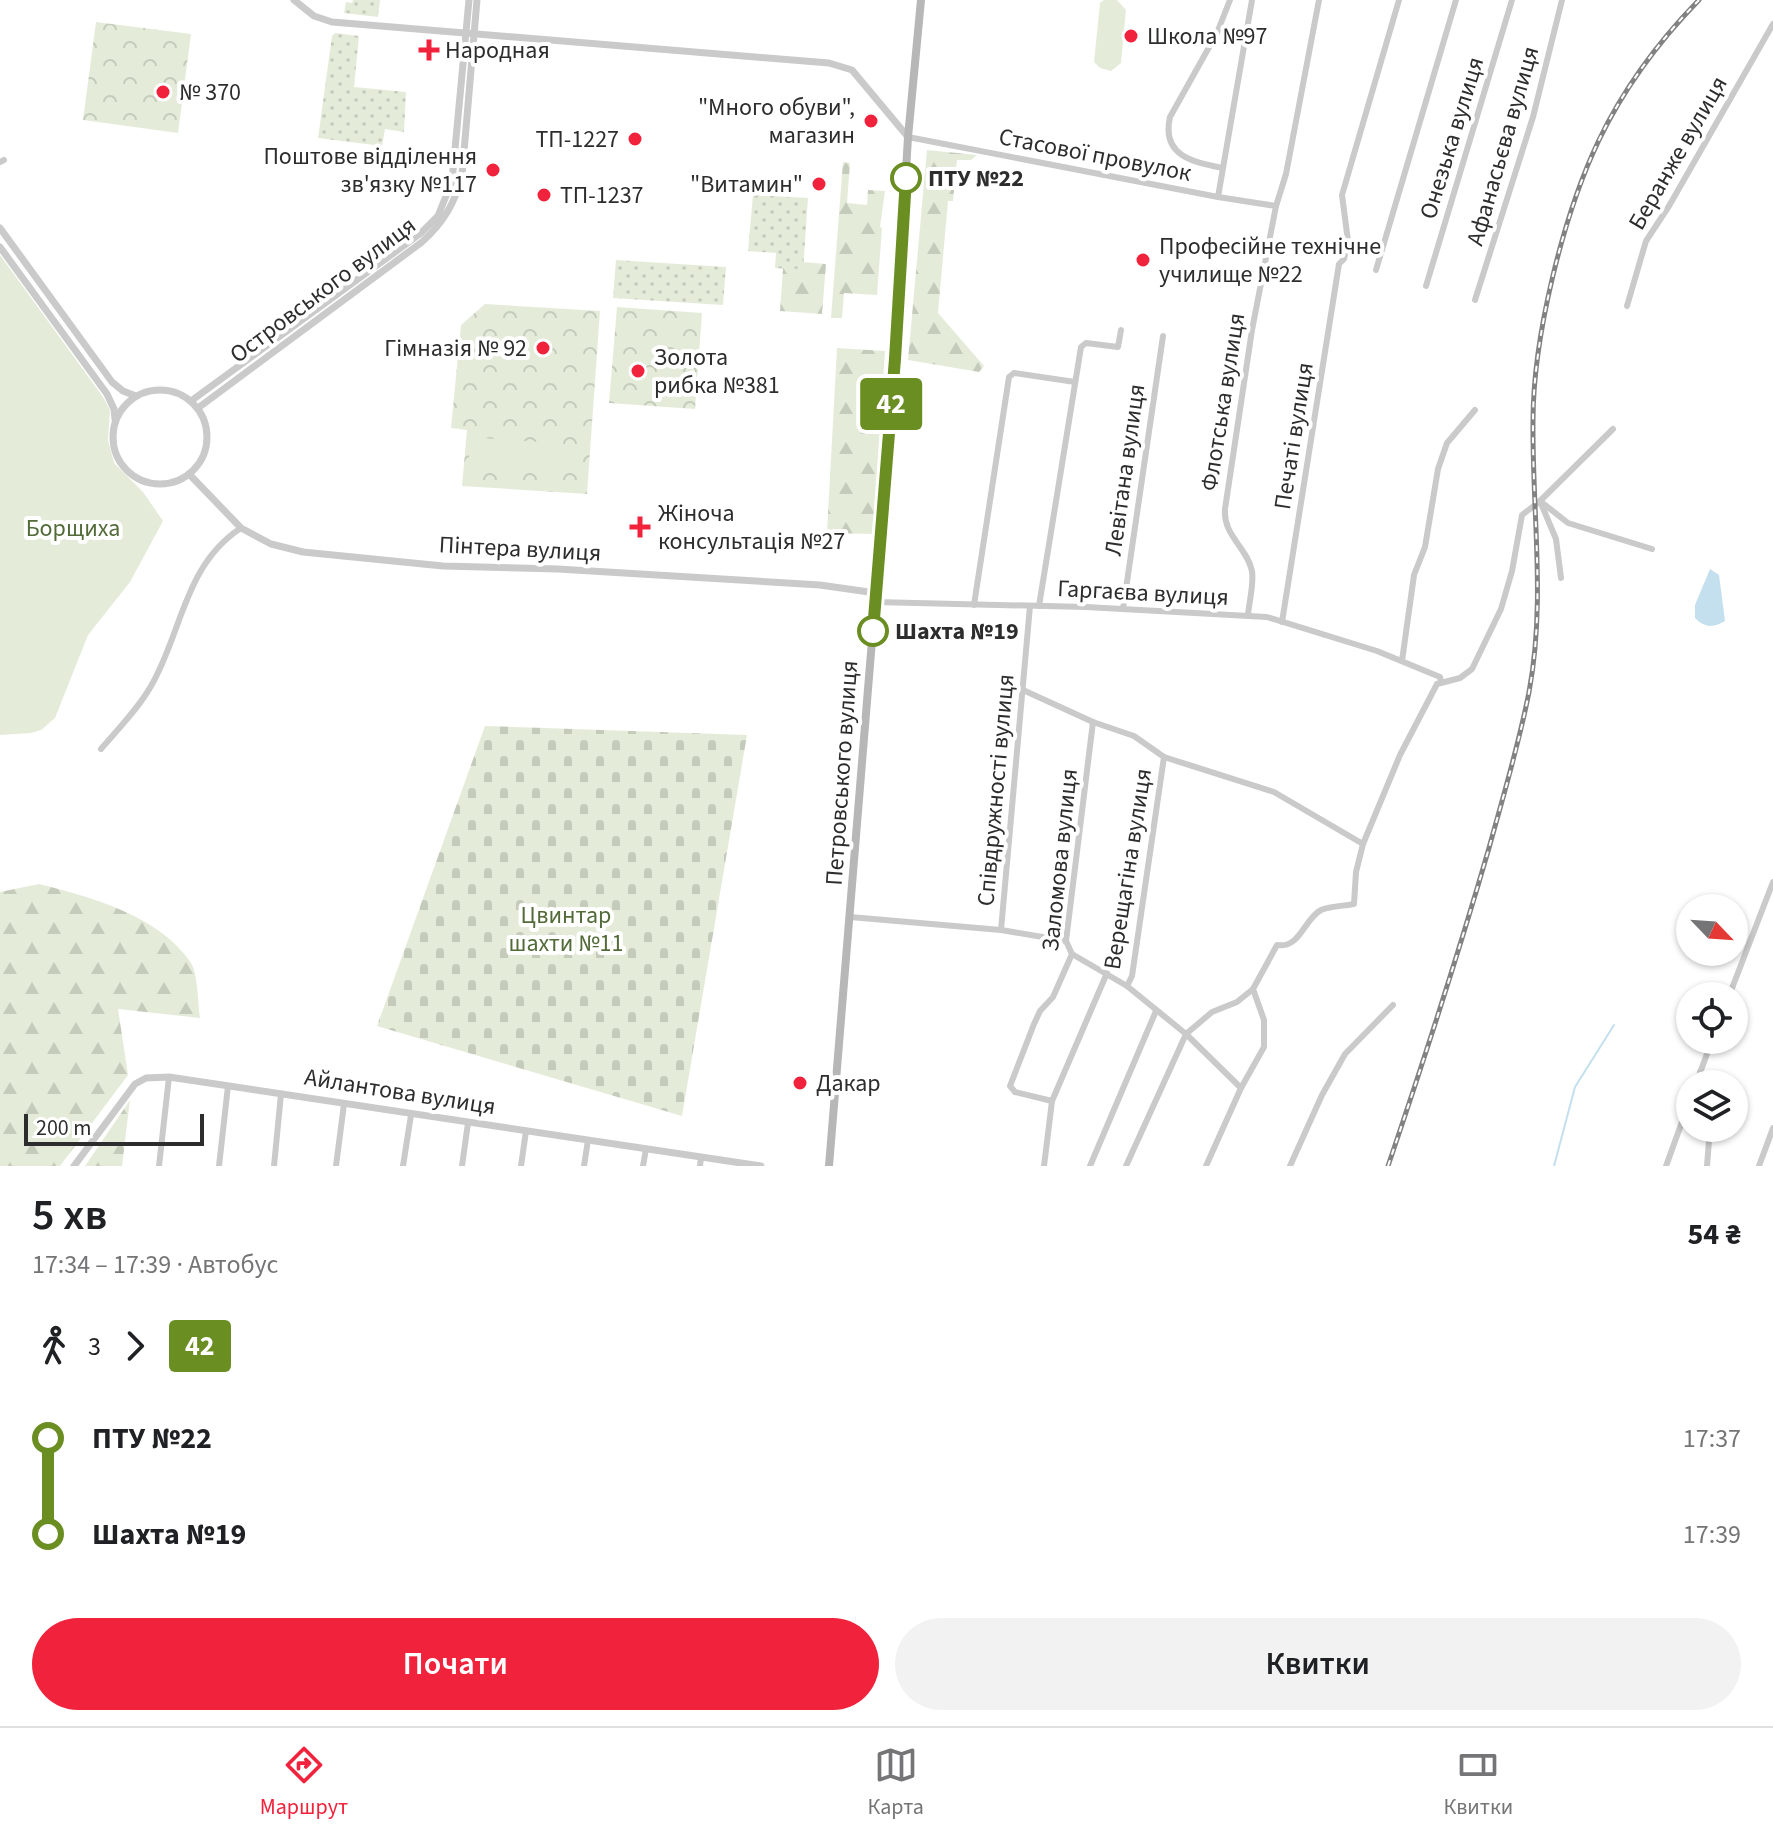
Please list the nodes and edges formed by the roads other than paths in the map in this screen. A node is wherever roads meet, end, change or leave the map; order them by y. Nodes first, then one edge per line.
1 (294, 0) edge
2 (469, 0) edge
3 (477, 0) edge
4 (921, 0) edge
5 (1230, 0) edge
6 (1252, 0) edge
7 (1319, 0) edge
8 (1399, 0) edge
9 (1456, 0) edge
10 (1512, 0) edge
11 (1562, 0) edge
12 (1773, 24) edge
13 (470, 35) junction
14 (908, 137) junction
15 (1223, 168) junction
16 (1218, 197) junction
17 (1276, 206) junction
18 (0, 228) edge
19 (0, 247) edge
20 (383, 261) junction
21 (1376, 270) dead end
22 (384, 271) junction
23 (1426, 286) dead end
24 (1475, 300) dead end
25 (1627, 306) dead end
26 (306, 323) junction
27 (1121, 330) dead end
28 (1163, 336) dead end
29 (1075, 382) junction
30 (136, 396) junction
31 (191, 401) junction
32 (198, 408) junction
33 (1475, 410) dead end
34 (115, 425) junction
35 (1613, 429) dead end
36 (189, 474) junction
37 (1540, 501) junction
38 (241, 528) junction
39 (1652, 549) dead end
40 (1561, 578) dead end
41 (875, 597) junction
42 (974, 605) junction
43 (1030, 606) junction
44 (1039, 606) junction
45 (1123, 609) junction
46 (1248, 615) junction
47 (1282, 622) junction
48 (1402, 661) junction
49 (1441, 682) junction
50 (1023, 690) junction
51 (1093, 722) junction
52 (101, 749) dead end
53 (1164, 757) junction
54 (1363, 844) junction
55 (1773, 882) edge
56 (850, 917) junction
57 (1001, 930) junction
58 (1066, 941) junction
59 (1072, 954) junction
60 (1107, 973) junction
61 (1734, 982) edge
62 (1127, 986) junction
63 (1253, 989) junction
64 (1393, 1005) dead end
65 (1156, 1011) junction
66 (1186, 1034) junction
67 (169, 1077) junction
68 (228, 1086) junction
69 (1241, 1088) junction
70 (281, 1094) junction
71 (1052, 1101) junction
72 (344, 1104) junction
73 (411, 1115) junction
74 (468, 1123) junction
75 (1773, 1128) edge
76 (526, 1131) junction
77 (1676, 1138) edge
78 (588, 1140) junction
79 (1709, 1142) edge
80 (646, 1149) junction
81 (700, 1162) edge
82 (74, 1166) edge
83 (159, 1166) edge
84 (219, 1166) edge
85 (274, 1166) edge
86 (336, 1166) edge
87 (403, 1166) edge
88 (462, 1166) edge
89 (521, 1166) edge
90 (584, 1166) edge
91 (643, 1166) edge
92 (761, 1166) edge
93 (829, 1166) edge
94 (1044, 1166) edge
95 (1090, 1166) edge
96 (1126, 1166) edge
97 (1206, 1166) edge
98 (1290, 1166) edge
99 (1666, 1166) edge
100 (1707, 1166) edge
101 (1759, 1166) edge

1 - 13 street
2 - 13 street, Островського вулиця
3 - 13 street, Островського вулиця
4 - 14 main road, Петровського вулиця
5 - 15 street
6 - 15 street
7 - 17 street, Флотська вулиця
8 - 47 street, Печаті вулиця
9 - 21 street
10 - 23 street, Онезька вулиця
11 - 24 street, Афанасьєва вулиця
12 - 25 street, Беранже вулиця
13 - 14 street
13 - 20 street, Островського вулиця
13 - 22 street, Островського вулиця
14 - 16 street, Стасової провулок
14 - 41 main road, Петровського вулиця
15 - 16 street
16 - 17 street, Стасової провулок
17 - 46 street, Флотська вулиця
18 - 30 street
19 - 34 street
20 - 22 street
20 - 26 street, Островського вулиця
22 - 26 street, Островського вулиця
26 - 31 street, Островського вулиця
26 - 32 street, Островського вулиця
27 - 29 street
28 - 45 street, Левітана вулиця
29 - 42 street
29 - 44 street
30 - 31 street
30 - 34 street
31 - 32 street
32 - 36 street
33 - 48 street
34 - 36 street
35 - 37 street
36 - 38 street, Пінтера вулиця
37 - 39 street
37 - 40 street
37 - 49 street
38 - 41 street, Пінтера вулиця
38 - 52 street
41 - 42 street, Гаргаєва вулиця
41 - 56 main road, Петровського вулиця
42 - 43 street, Гаргаєва вулиця
43 - 44 street, Гаргаєва вулиця
43 - 50 street, Співдружності вулиця
44 - 45 street, Гаргаєва вулиця
45 - 46 street, Гаргаєва вулиця
46 - 47 street, Гаргаєва вулиця
47 - 48 street, Гаргаєва вулиця
48 - 49 street, Гаргаєва вулиця
49 - 54 street
50 - 51 street
50 - 57 street, Співдружності вулиця
51 - 53 street
51 - 58 street, Заломова вулиця
53 - 54 street
53 - 62 street, Верещагіна вулиця
54 - 63 street
55 - 61 street
56 - 57 street
56 - 93 main road, Петровського вулиця
57 - 58 street
58 - 59 street, Заломова вулиця
59 - 60 street
59 - 71 street, Заломова вулиця
60 - 62 street
60 - 71 street, Верещагіна вулиця
62 - 65 street
63 - 66 street
63 - 69 street
64 - 98 street
65 - 66 street
65 - 95 street
66 - 69 street
66 - 96 street
67 - 68 street, Айлантова вулиця
67 - 82 street, Айлантова вулиця
67 - 83 street
68 - 70 street, Айлантова вулиця
68 - 84 street
69 - 97 street
70 - 72 street, Айлантова вулиця
70 - 85 street
71 - 94 street, Верещагіна вулиця
72 - 73 street, Айлантова вулиця
72 - 86 street
73 - 74 street, Айлантова вулиця
73 - 87 street
74 - 76 street, Айлантова вулиця
74 - 88 street
75 - 101 street
76 - 78 street, Айлантова вулиця
76 - 89 street
77 - 99 street
78 - 80 street, Айлантова вулиця
78 - 90 street
79 - 100 street
80 - 81 street, Айлантова вулиця
80 - 91 street
81 - 92 street, Айлантова вулиця

